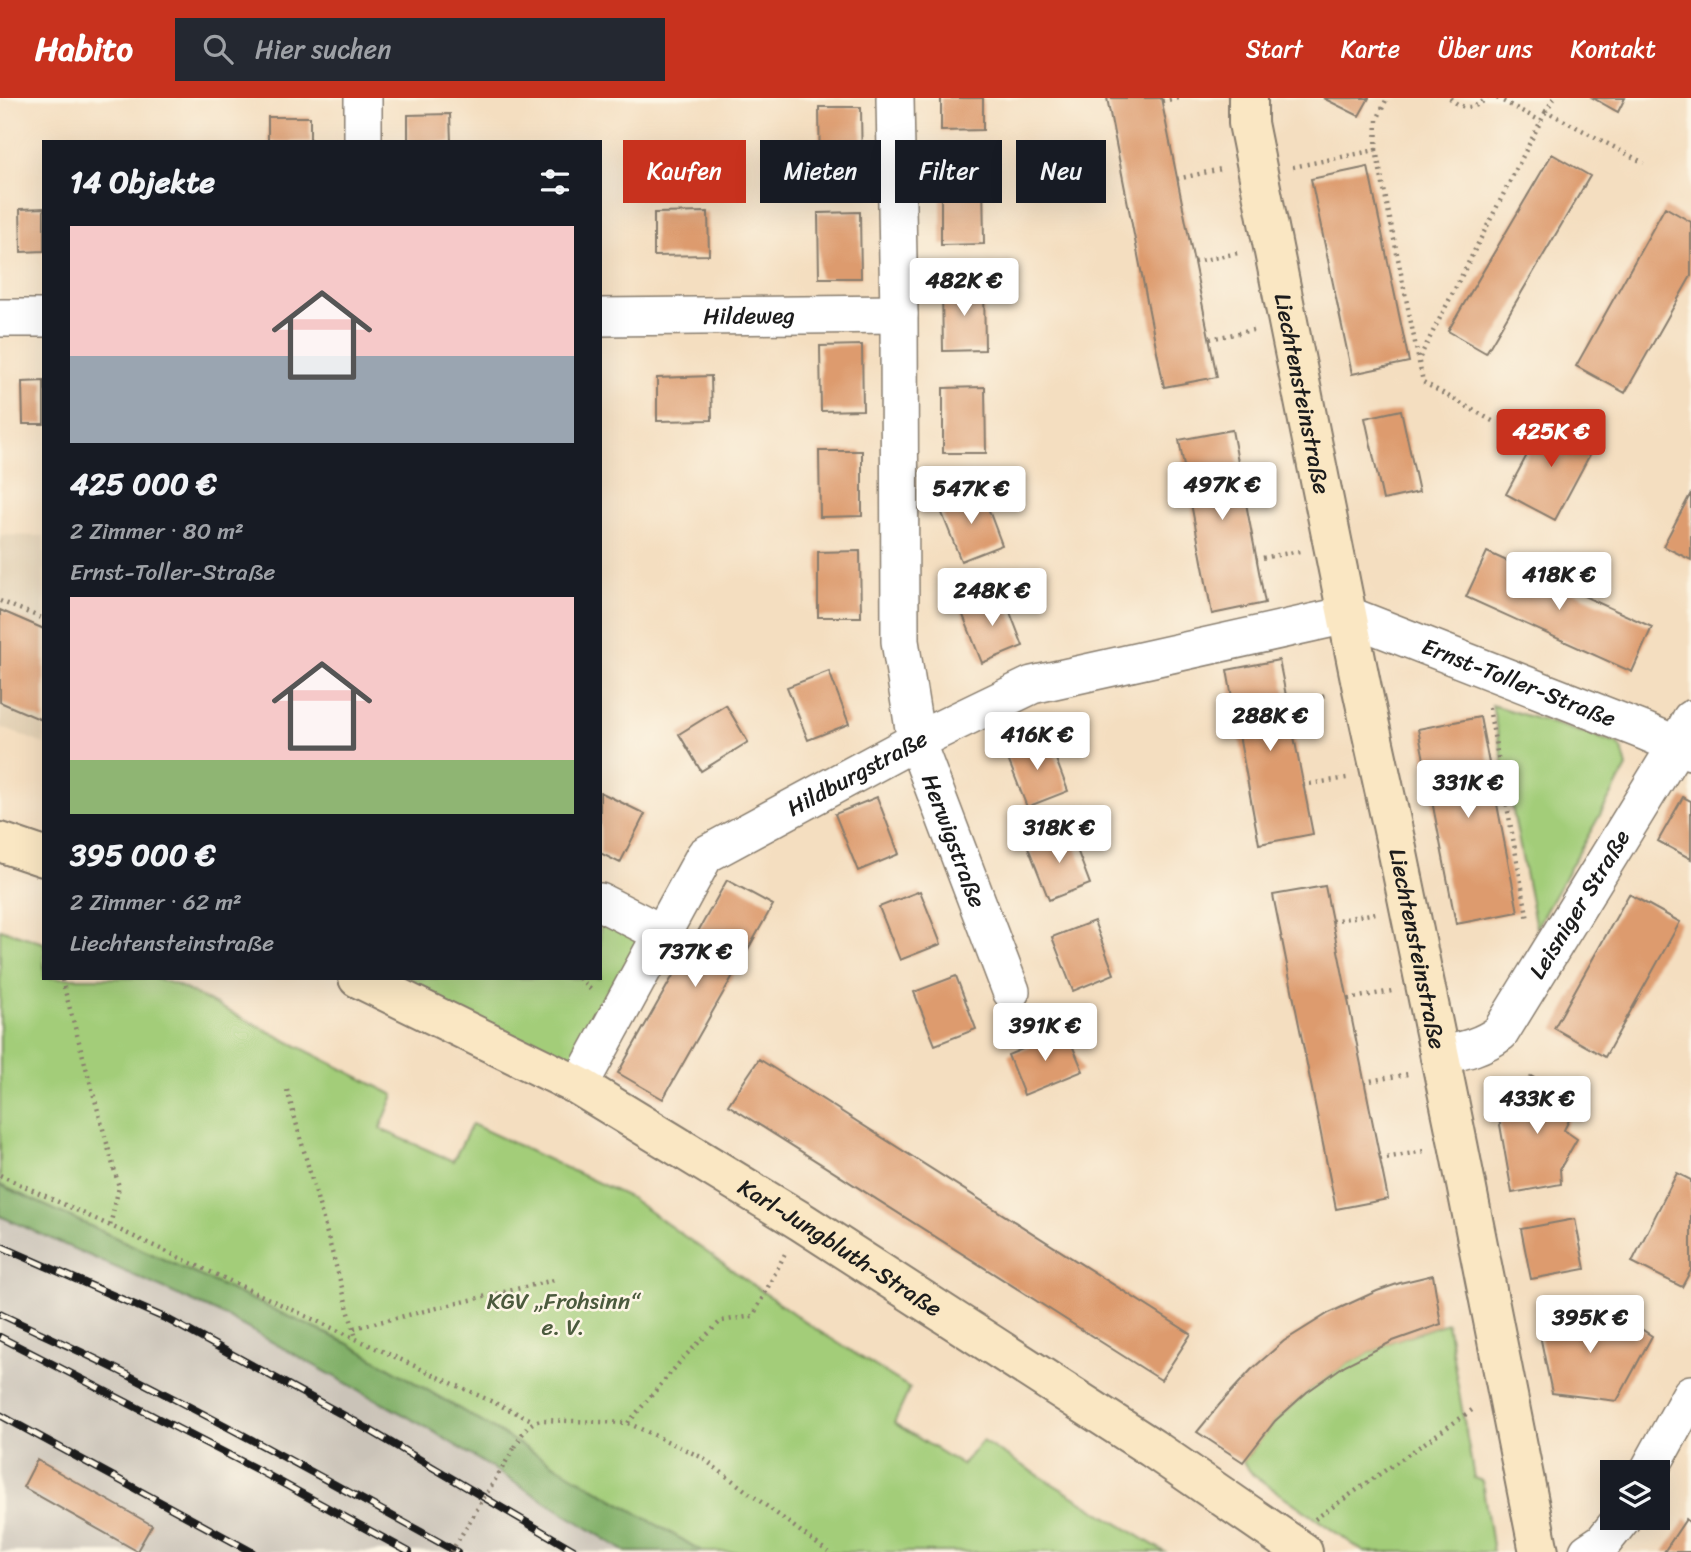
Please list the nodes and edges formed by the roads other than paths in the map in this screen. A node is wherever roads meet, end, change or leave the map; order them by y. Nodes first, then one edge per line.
1 (363, 98) edge
2 (895, 98) edge
3 (1248, 98) edge
4 (363, 140) edge
5 (899, 314) junction
6 (602, 317) edge
7 (0, 318) edge
8 (42, 318) edge
9 (1347, 615) junction
10 (1686, 739) edge
11 (916, 741) junction
12 (0, 842) edge
13 (42, 856) edge
14 (602, 903) edge
15 (663, 934) junction
16 (362, 980) edge
17 (1011, 991) dead end
18 (1441, 1062) junction
19 (579, 1086) junction
20 (1691, 1394) edge
21 (1655, 1460) edge
22 (1613, 1530) edge
23 (1295, 1547) edge
24 (1539, 1552) edge
25 (1588, 1552) edge

1 - 4 street
2 - 5 street, Herwigstraße
3 - 9 street, Liechtensteinstraße
5 - 6 street, Hildeweg
5 - 11 street, Herwigstraße
7 - 8 street
9 - 10 street, Ernst-Toller-Straße
9 - 11 street, Hildburgstraße
9 - 18 street, Liechtensteinstraße
10 - 18 street, Leisniger Straße
11 - 15 street, Hildburgstraße
11 - 17 street, Herwigstraße
12 - 13 street
14 - 15 street
15 - 19 street, Hildburgstraße
16 - 19 street, Karl-Jungbluth-Straße
18 - 24 street, Liechtensteinstraße
19 - 23 street, Karl-Jungbluth-Straße
20 - 21 street
22 - 25 street

